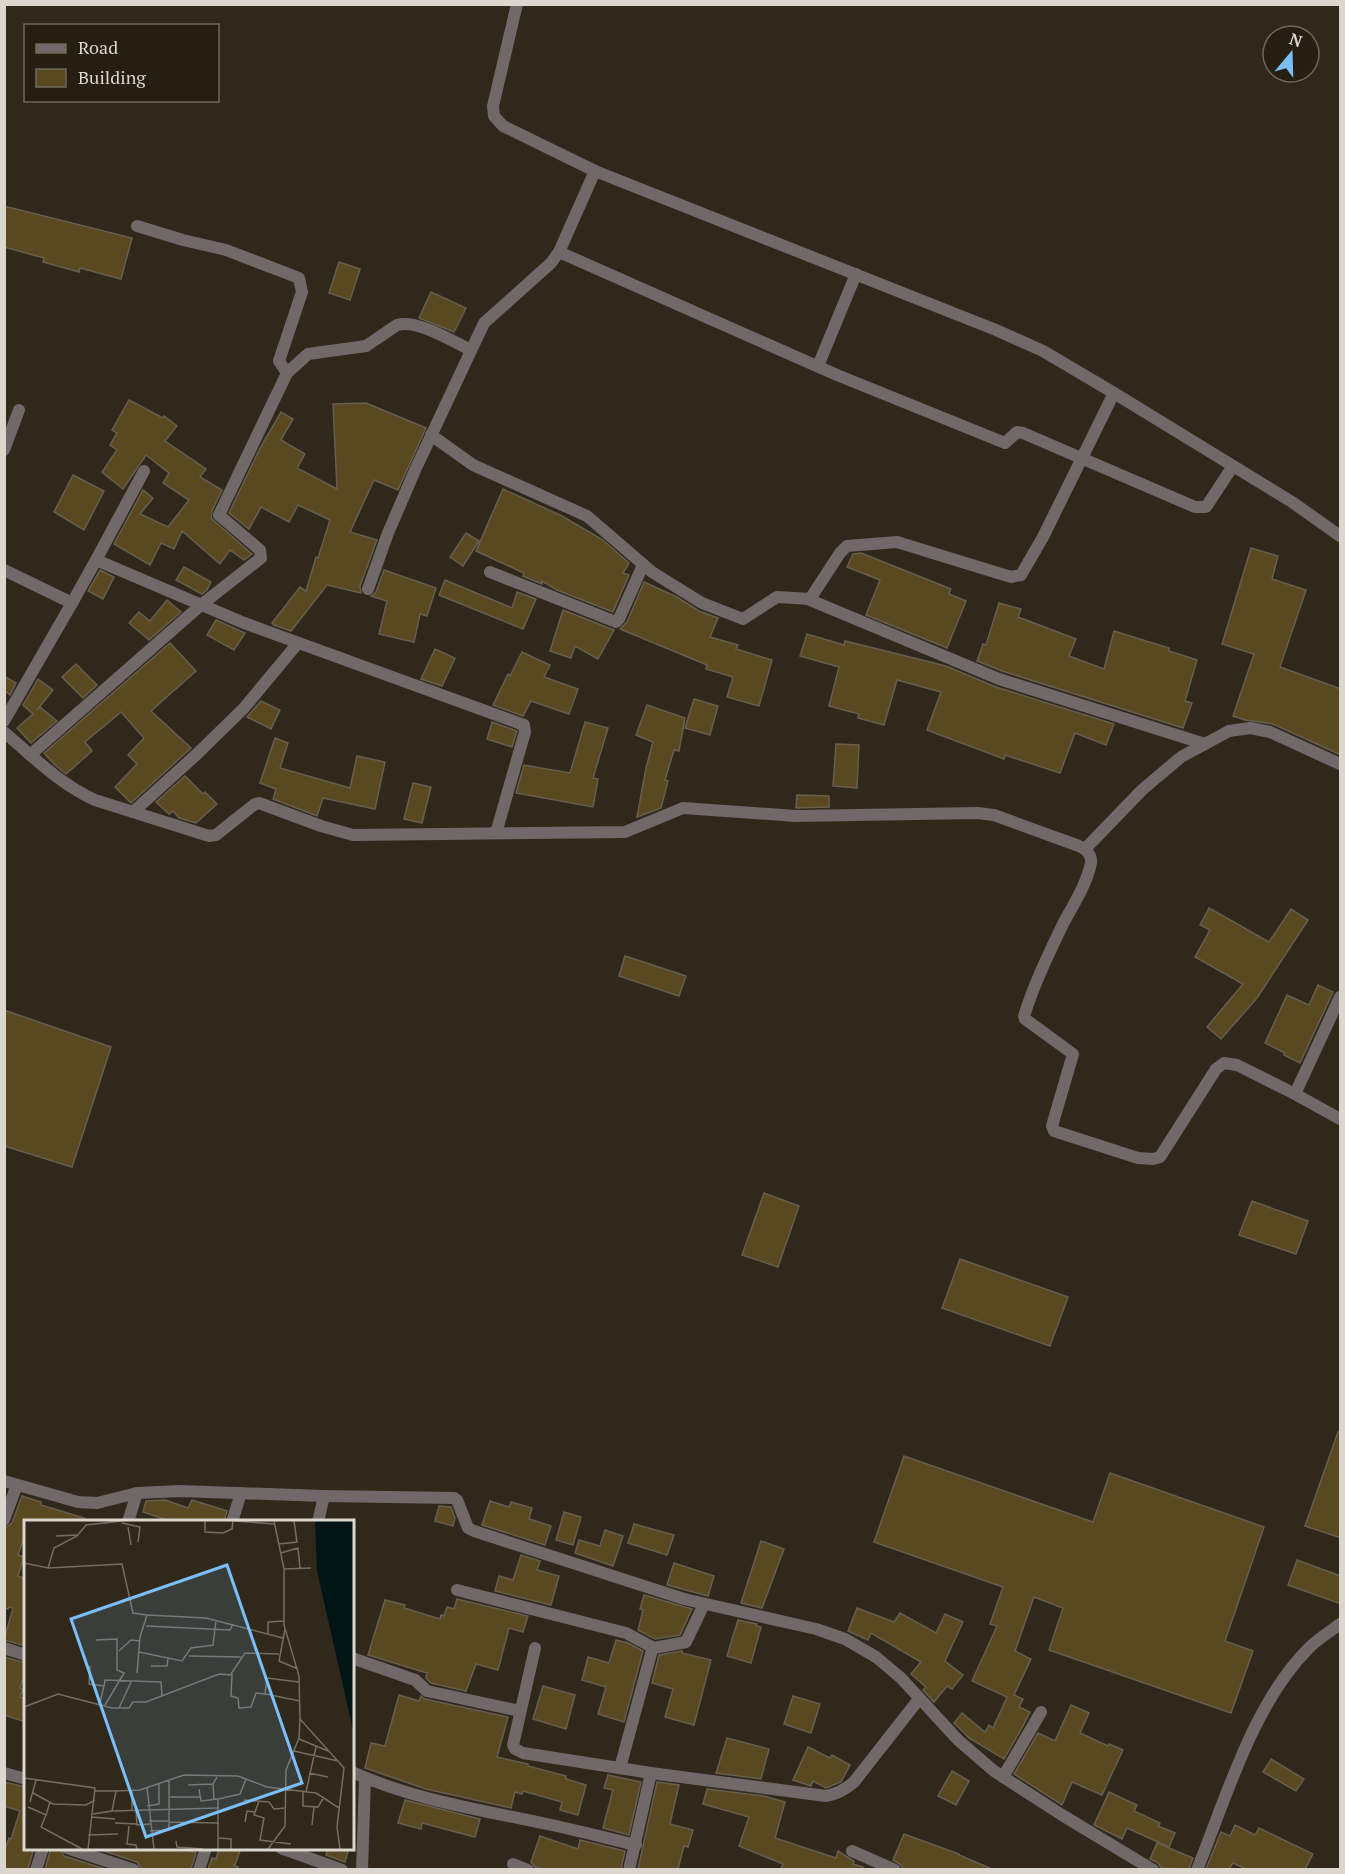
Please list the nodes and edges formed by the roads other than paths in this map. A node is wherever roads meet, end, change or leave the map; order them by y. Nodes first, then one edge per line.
1 (517, 4) edge
2 (595, 171) junction
3 (137, 226) dead end
4 (560, 252) junction
5 (856, 274) junction
6 (471, 350) junction
7 (818, 366) junction
8 (287, 373) junction
9 (1114, 393) junction
10 (19, 410) dead end
11 (432, 435) junction
12 (4, 450) edge
13 (1083, 458) junction
14 (1233, 466) junction
15 (144, 471) dead end
16 (1341, 536) edge
17 (96, 560) junction
18 (643, 565) junction
19 (4, 570) edge
20 (490, 572) dead end
21 (368, 589) dead end
22 (810, 600) junction
23 (72, 603) junction
24 (201, 605) junction
25 (298, 644) junction
26 (4, 721) edge
27 (4, 732) edge
28 (1205, 744) junction
29 (30, 755) junction
30 (1341, 764) edge
31 (133, 812) junction
32 (496, 833) junction
33 (1086, 848) junction
34 (1341, 997) edge
35 (1295, 1094) junction
36 (1341, 1119) edge
37 (4, 1481) edge
38 (17, 1485) junction
39 (137, 1493) junction
40 (241, 1493) junction
41 (324, 1496) junction
42 (4, 1520) edge
43 (128, 1520) edge
44 (232, 1520) edge
45 (318, 1520) edge
46 (457, 1590) dead end
47 (704, 1604) junction
48 (1341, 1624) edge
49 (4, 1648) edge
50 (535, 1648) dead end
51 (654, 1648) junction
52 (24, 1654) edge
53 (354, 1659) edge
54 (919, 1699) junction
55 (520, 1711) junction
56 (1041, 1712) dead end
57 (620, 1768) junction
58 (4, 1773) edge
59 (354, 1773) edge
60 (651, 1773) junction
61 (1003, 1777) junction
62 (24, 1778) edge
63 (365, 1778) junction
64 (636, 1845) junction
65 (42, 1850) edge
66 (73, 1850) edge
67 (205, 1850) edge
68 (287, 1850) edge
69 (852, 1851) dead end
70 (513, 1864) dead end
71 (36, 1869) edge
72 (134, 1869) edge
73 (198, 1869) edge
74 (342, 1869) edge
75 (362, 1869) edge
76 (528, 1869) edge
77 (629, 1869) edge
78 (895, 1869) edge
79 (1153, 1869) edge
80 (1197, 1869) edge

1 - 2 street
2 - 4 street
2 - 5 street
3 - 8 street
4 - 6 street
4 - 7 street
5 - 7 street
5 - 9 street
6 - 8 street
6 - 11 street
7 - 13 street
8 - 24 street
9 - 13 street
9 - 14 street
10 - 12 street
11 - 18 street
11 - 21 street
13 - 14 street
13 - 22 street
14 - 16 street
15 - 17 street
17 - 23 street
17 - 24 street
18 - 20 street
18 - 22 street
19 - 23 street
22 - 28 street
23 - 26 street
24 - 25 street
24 - 29 street
25 - 31 street
25 - 32 street
27 - 29 street
28 - 30 street
28 - 33 street
29 - 31 street
31 - 32 street
32 - 33 street
33 - 35 street
34 - 35 street
35 - 36 street
37 - 38 street
38 - 39 street
38 - 42 street
39 - 40 street
39 - 43 street
40 - 41 street
40 - 44 street
41 - 45 street
41 - 47 street
46 - 51 street
47 - 51 street
47 - 54 street
48 - 80 street
49 - 52 street
50 - 55 street
51 - 57 street
53 - 55 street
54 - 60 street
54 - 61 street
55 - 57 street
56 - 61 street
57 - 60 street
58 - 62 street
59 - 63 street
60 - 64 street
61 - 79 street
63 - 64 street
63 - 75 street
64 - 77 street
65 - 71 street
66 - 72 street
67 - 73 street
68 - 74 street
69 - 78 street
70 - 76 street

